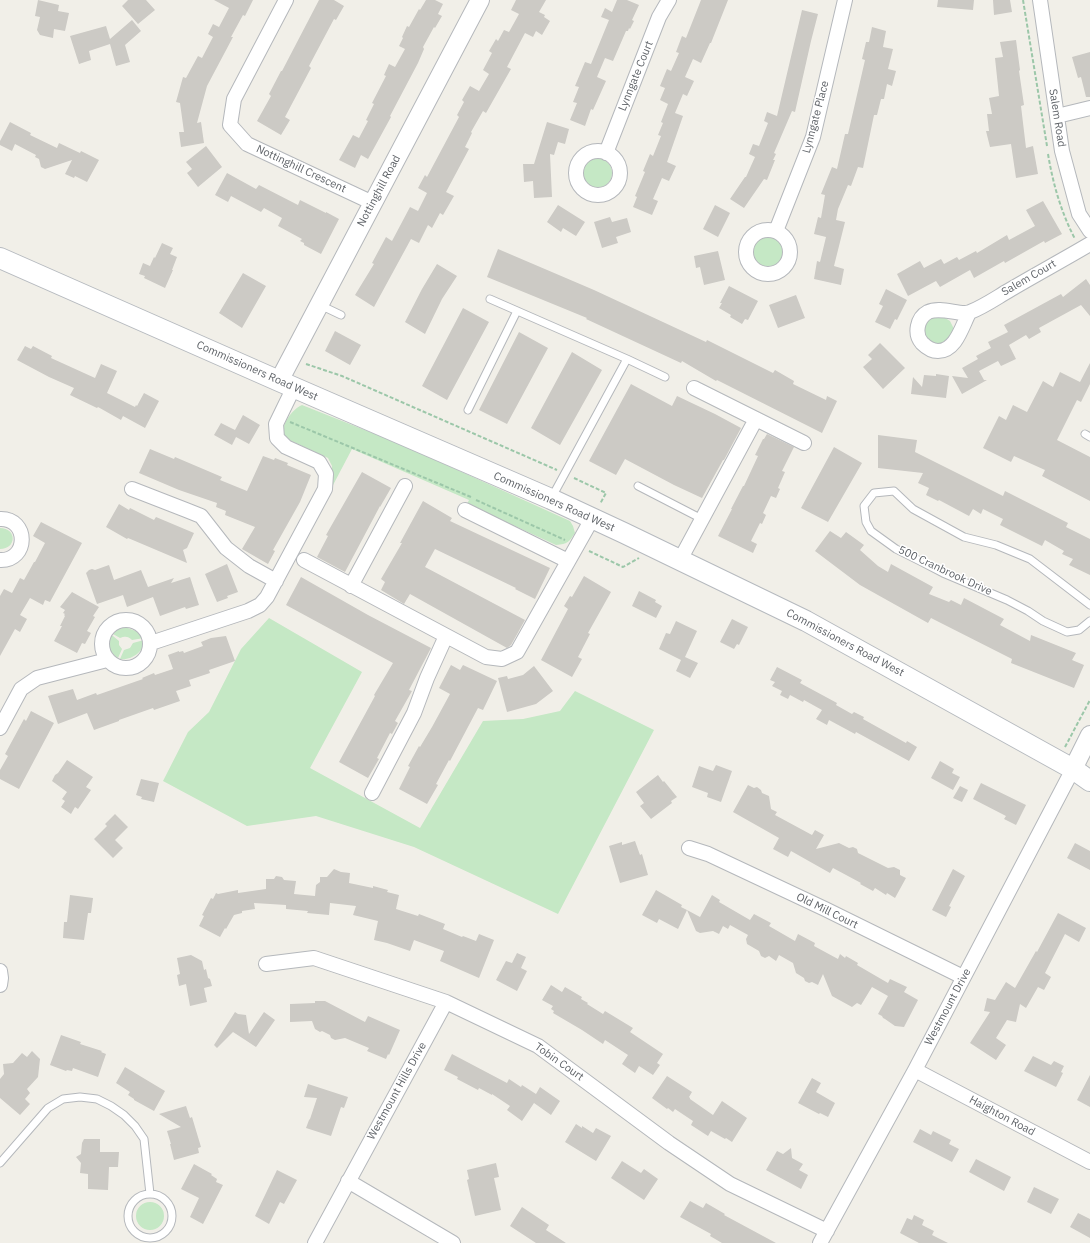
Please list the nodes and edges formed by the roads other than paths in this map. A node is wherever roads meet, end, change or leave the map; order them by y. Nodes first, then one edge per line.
1 (286, 0) edge
2 (480, 0) edge
3 (669, 0) edge
4 (845, 0) edge
5 (1040, 0) edge
6 (1090, 108) edge
7 (1057, 116) junction
8 (606, 153) dead end
9 (373, 203) junction
10 (776, 231) dead end
11 (1090, 232) edge
12 (1090, 244) edge
13 (0, 258) edge
14 (490, 299) dead end
15 (319, 305) junction
16 (517, 310) junction
17 (969, 313) dead end
18 (341, 315) dead end
19 (627, 359) junction
20 (665, 377) dead end
21 (286, 384) junction
22 (694, 388) dead end
23 (468, 410) dead end
24 (756, 419) junction
25 (804, 443) dead end
26 (405, 486) dead end
27 (638, 486) dead end
28 (132, 489) dead end
29 (551, 499) junction
30 (465, 510) dead end
31 (0, 519) edge
32 (592, 519) junction
33 (702, 519) junction
34 (0, 560) edge
35 (304, 560) dead end
36 (680, 560) junction
37 (568, 561) junction
38 (276, 581) junction
39 (351, 586) junction
40 (1090, 605) edge
41 (1090, 622) edge
42 (446, 636) junction
43 (151, 643) junction
44 (107, 660) junction
45 (0, 728) edge
46 (1090, 735) edge
47 (1073, 769) junction
48 (1090, 781) edge
49 (372, 793) dead end
50 (689, 848) dead end
51 (266, 964) dead end
52 (0, 971) edge
53 (963, 977) junction
54 (0, 985) edge
55 (446, 1002) junction
56 (915, 1070) junction
57 (1090, 1162) edge
58 (0, 1163) edge
59 (348, 1181) junction
60 (150, 1194) junction
61 (823, 1237) edge
62 (315, 1243) edge
63 (453, 1243) edge

1 - 9 street, Nottinghill Crescent
2 - 9 street, Nottinghill Road
3 - 8 street, Lynngate Court
4 - 10 street, Lynngate Place
5 - 7 street, Salem Road
6 - 7 street
7 - 11 street, Salem Road
9 - 15 street, Nottinghill Road
12 - 17 street, Salem Court
13 - 21 main road, Commissioners Road West
14 - 16 lane
15 - 18 lane
15 - 21 street, Nottinghill Road
16 - 19 lane
16 - 23 lane
19 - 20 lane
19 - 29 lane
21 - 29 main road, Commissioners Road West
21 - 38 street
22 - 24 street
24 - 25 street
24 - 33 street
26 - 39 street
27 - 33 lane
28 - 38 street
29 - 32 main road, Commissioners Road West
30 - 37 street
31 - 34 street
32 - 36 main road, Commissioners Road West
32 - 37 street
33 - 36 street
35 - 39 street
36 - 47 main road, Commissioners Road West
37 - 42 street
38 - 43 street
39 - 42 street
40 - 41 lane, 500 Cranbrook Drive
42 - 49 street
43 - 44 street
43 - 44 street
44 - 45 street
46 - 47 street
47 - 48 main road, Commissioners Road West
47 - 53 street, Westmount Drive
50 - 53 street, Old Mill Court
51 - 55 street, Tobin Court
52 - 54 street
53 - 56 street, Westmount Drive
55 - 59 street, Westmount Hills Drive
55 - 61 street, Tobin Court
56 - 57 street, Haighton Road
56 - 61 street, Westmount Drive
58 - 60 lane
59 - 62 street, Westmount Hills Drive
59 - 63 street
60 - 60 lane

